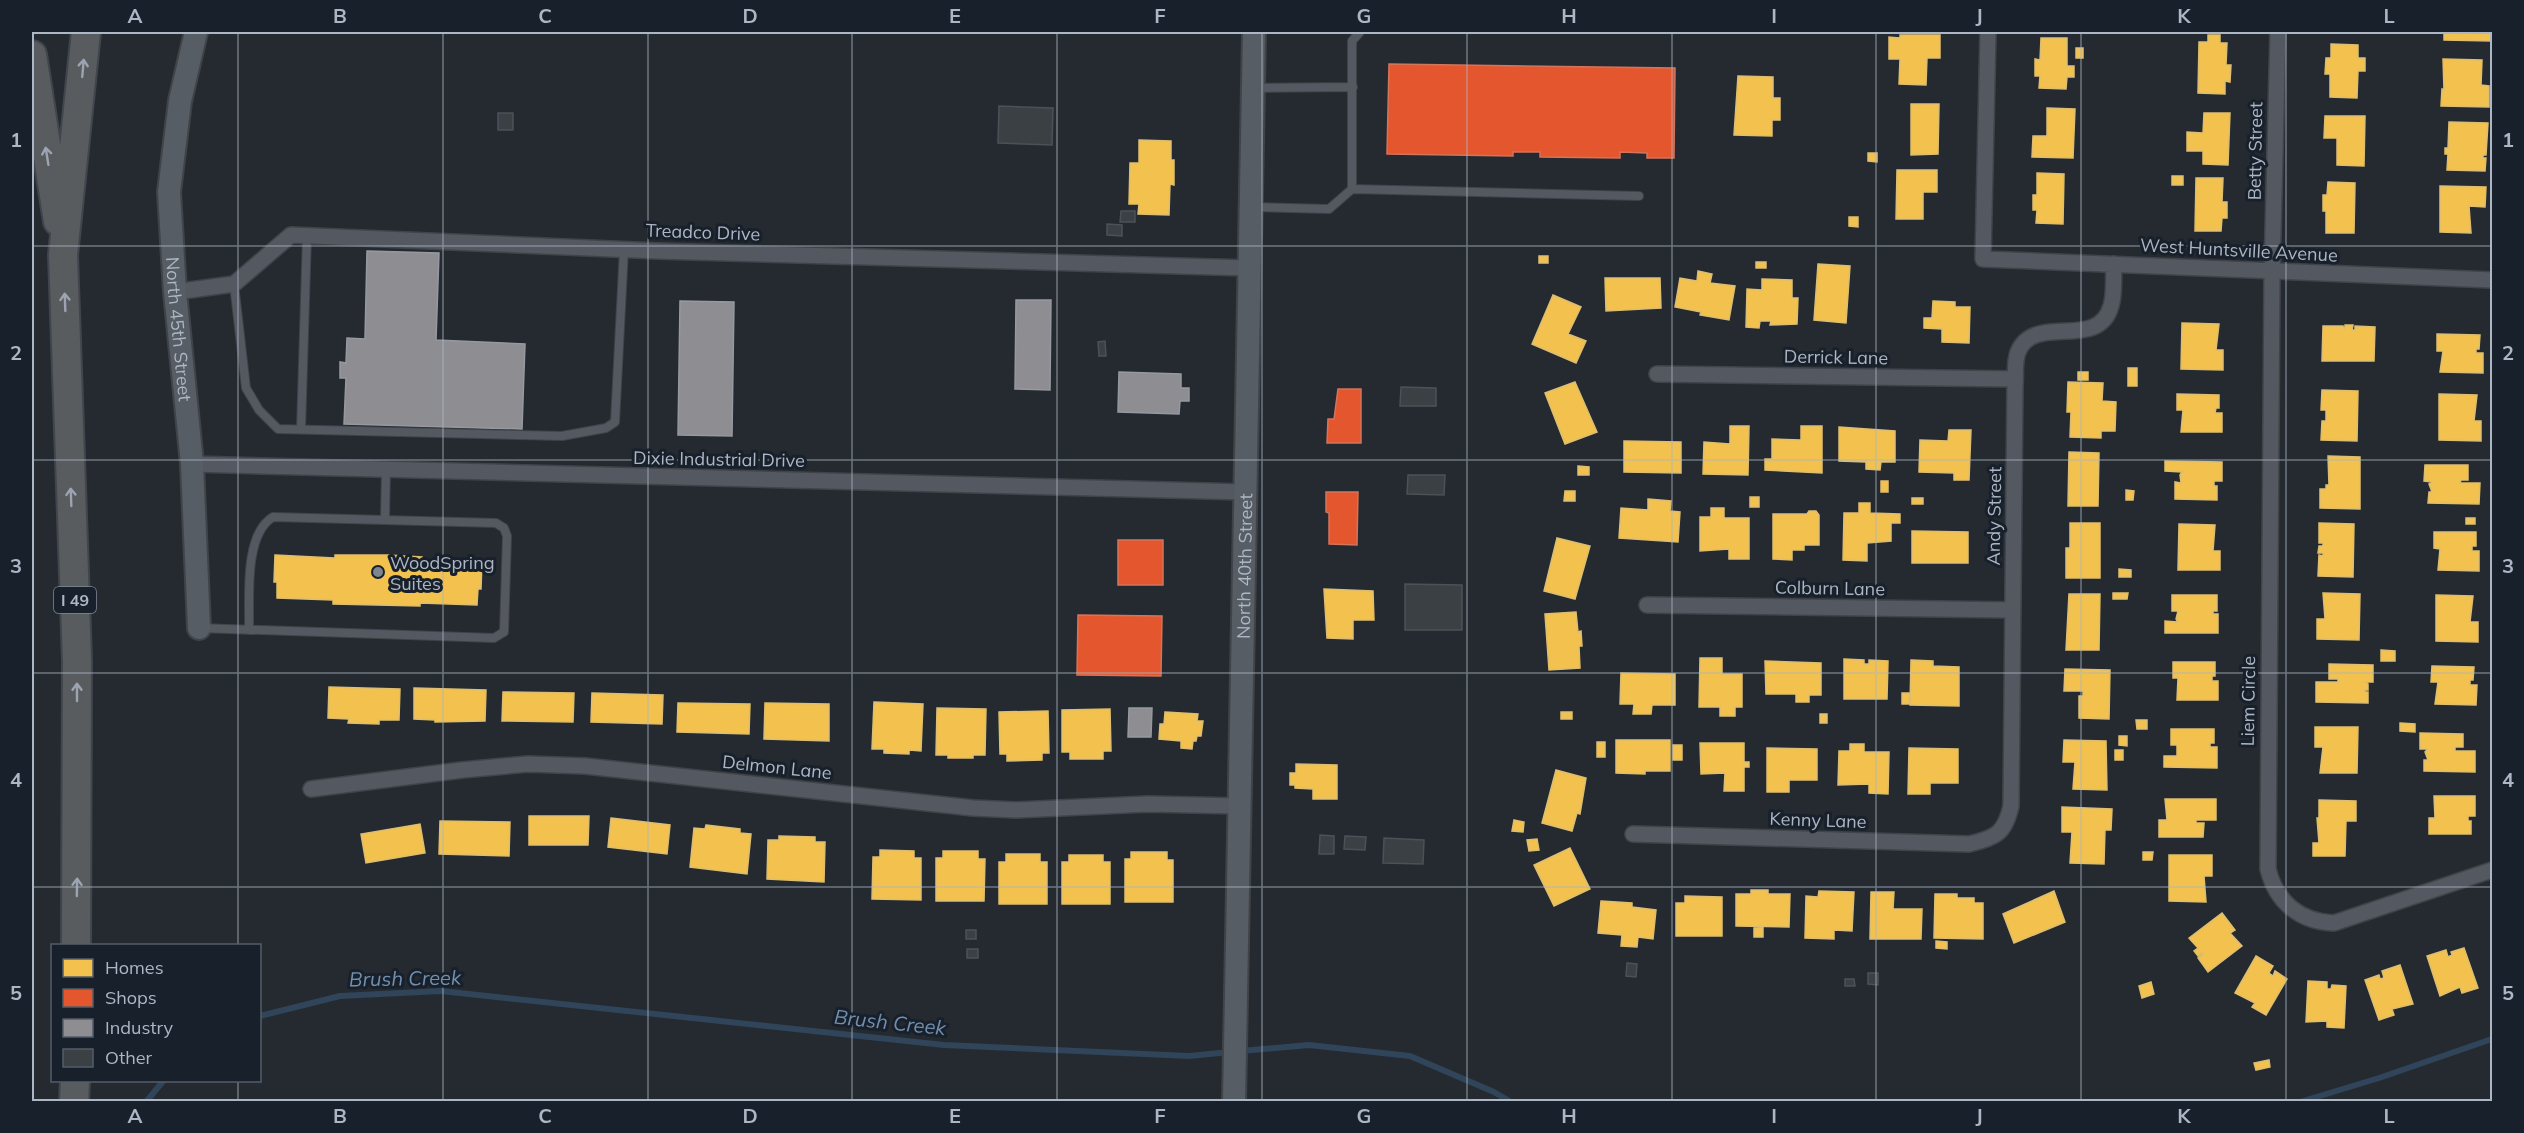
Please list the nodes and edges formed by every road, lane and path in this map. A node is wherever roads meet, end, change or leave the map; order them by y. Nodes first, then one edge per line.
1 (86, 32) edge
2 (196, 32) edge
3 (1254, 32) edge
4 (1360, 32) edge
5 (1988, 32) edge
6 (2277, 32) edge
7 (32, 55) edge
8 (1353, 87) junction
9 (1253, 88) junction
10 (1352, 189) junction
11 (1639, 196) dead end
12 (1252, 207) junction
13 (307, 236) junction
14 (624, 249) junction
15 (63, 255) junction
16 (2114, 264) junction
17 (1249, 268) junction
18 (2272, 272) junction
19 (2493, 280) edge
20 (234, 284) junction
21 (175, 292) junction
22 (1657, 374) dead end
23 (2015, 379) junction
24 (302, 429) junction
25 (192, 464) junction
26 (386, 469) junction
27 (1245, 492) junction
28 (385, 520) junction
29 (1647, 605) dead end
30 (2012, 610) junction
31 (199, 628) joint
32 (249, 630) junction
33 (311, 789) dead end
34 (1239, 806) junction
35 (2000, 833) joint
36 (1633, 834) dead end
37 (2493, 870) edge
38 (76, 944) edge
39 (75, 1082) edge
40 (74, 1101) edge
41 (1234, 1101) edge

15 -> 1 highway
2 - 21 street, North 45th Street
3 - 9 street, North 40th Street
4 - 8 lane
5 - 16 street, West Huntsville Avenue
6 - 18 street, Betty Street
15 -> 7 highway, I 49
8 - 9 lane
8 - 10 lane
9 - 12 street, North 40th Street
10 - 11 lane
10 - 12 lane
12 - 17 street, North 40th Street
13 - 14 street, Treadco Drive
13 - 20 street, Treadco Drive
13 - 24 lane
14 - 17 street, Treadco Drive
14 - 24 lane
38 -> 15 highway, I 49
16 - 18 street, West Huntsville Avenue
16 - 23 street, Andy Street
17 - 27 street, North 40th Street
18 - 19 street, West Huntsville Avenue
18 - 37 street, Liem Circle
20 - 21 street
20 - 24 lane
21 - 25 street, North 45th Street
22 - 23 street, Derrick Lane
23 - 30 street, Andy Street
25 - 26 street, Dixie Industrial Drive
25 - 31 street, North 45th Street
26 - 27 street, Dixie Industrial Drive
26 - 28 lane
27 - 34 street, North 40th Street
28 - 32 lane
28 - 32 lane
29 - 30 street, Colburn Lane
30 - 35 street, Andy Street
31 - 32 lane
33 - 34 street, Delmon Lane
34 - 41 street, North 40th Street
35 - 36 street, Kenny Lane
39 - 40 highway

